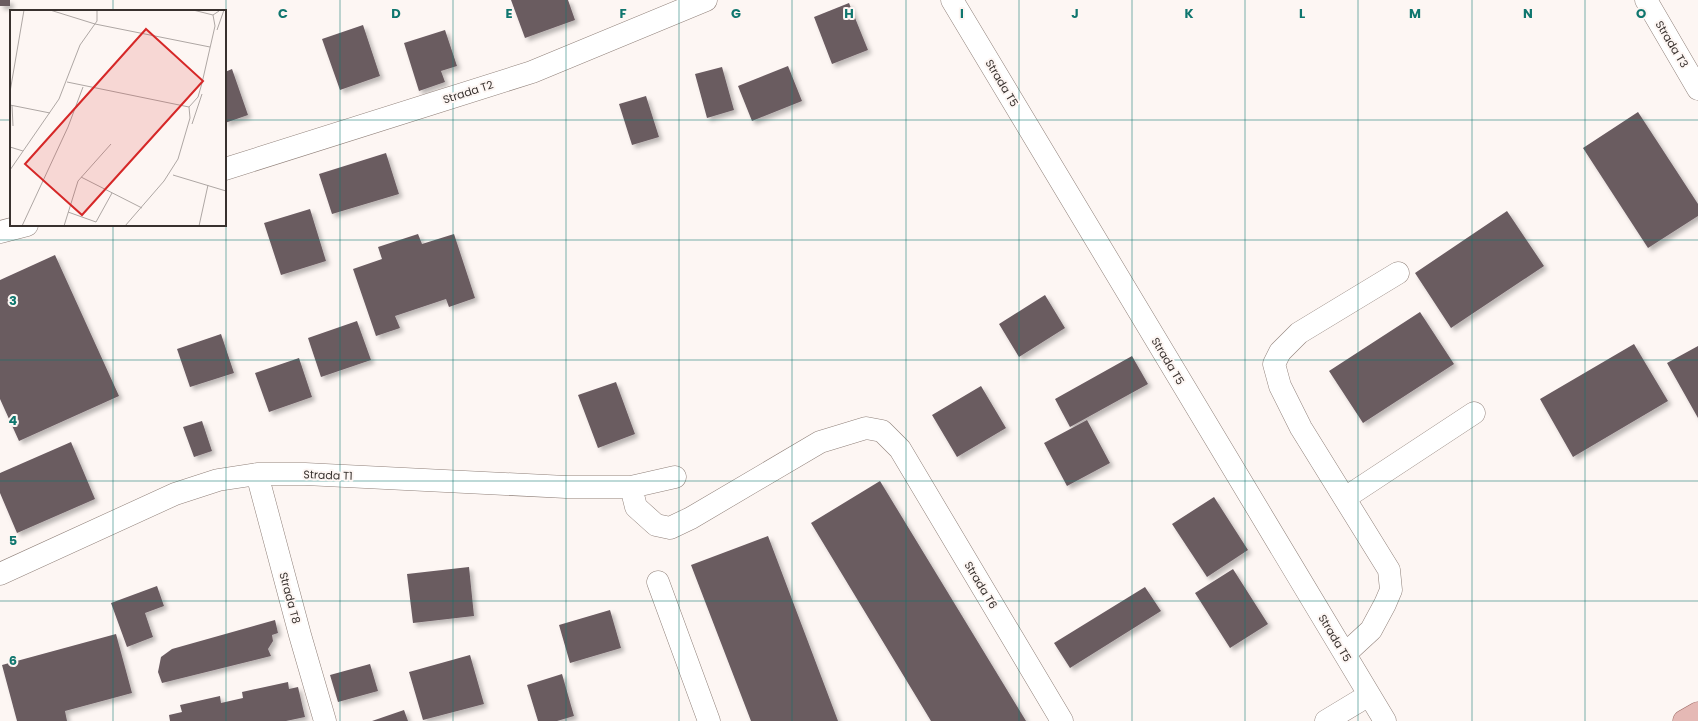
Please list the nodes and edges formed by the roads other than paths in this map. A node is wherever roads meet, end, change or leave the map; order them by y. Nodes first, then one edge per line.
1 (706, 0) edge
2 (952, 0) edge
3 (1646, 0) edge
4 (1698, 89) edge
5 (226, 169) edge
6 (22, 226) edge
7 (0, 232) edge
8 (1398, 273) dead end
9 (1474, 413) dead end
10 (257, 474) junction
11 (675, 477) dead end
12 (631, 487) junction
13 (1345, 498) junction
14 (0, 574) edge
15 (658, 582) dead end
16 (1345, 654) junction
17 (1369, 695) junction
18 (1698, 713) edge
19 (325, 721) edge
20 (709, 721) edge
21 (1062, 721) edge
22 (1326, 721) edge
23 (1385, 721) edge
24 (1684, 721) edge

1 - 5 street, Strada T2
2 - 16 street, Strada T5
3 - 4 street, Strada T3
6 - 7 street
8 - 13 street
9 - 13 street
10 - 12 street, Strada T1
10 - 14 street, Strada T1
10 - 19 street, Strada T8
11 - 12 street, Strada T1
12 - 21 street, Strada T6
13 - 16 street
15 - 20 street
16 - 17 street, Strada T5
17 - 22 street
17 - 23 street, Strada T5
18 - 24 main road

